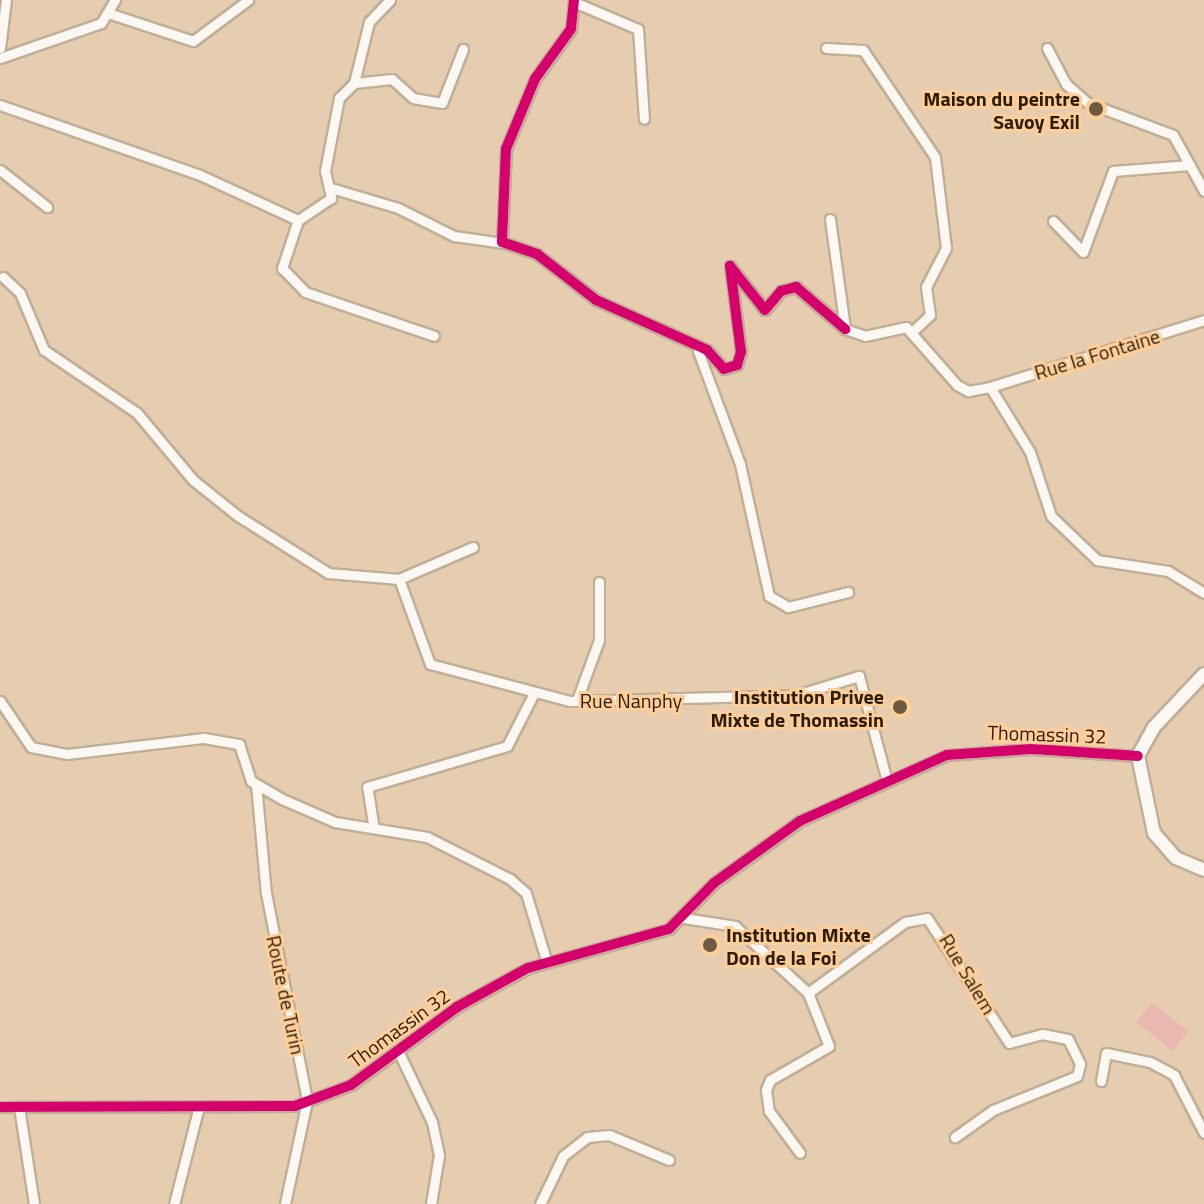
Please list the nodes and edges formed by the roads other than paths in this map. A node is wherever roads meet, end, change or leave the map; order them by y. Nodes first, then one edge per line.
1 (6, 0) edge
2 (115, 0) edge
3 (248, 0) edge
4 (390, 0) edge
5 (574, 1) edge
6 (111, 14) junction
7 (0, 48) edge
8 (826, 48) dead end
9 (1047, 48) dead end
10 (463, 49) dead end
11 (0, 58) edge
12 (354, 83) junction
13 (0, 105) edge
14 (644, 119) dead end
15 (1190, 165) junction
16 (0, 170) edge
17 (331, 188) junction
18 (1204, 191) edge
19 (47, 207) dead end
20 (830, 219) dead end
21 (298, 220) junction
22 (1053, 221) dead end
23 (503, 243) junction
24 (3, 277) dead end
25 (1204, 320) edge
26 (845, 329) junction
27 (913, 331) junction
28 (434, 336) dead end
29 (698, 351) junction
30 (990, 387) junction
31 (473, 547) dead end
32 (399, 579) junction
33 (599, 582) dead end
34 (848, 592) dead end
35 (1204, 593) edge
36 (1204, 674) edge
37 (533, 695) junction
38 (577, 700) junction
39 (0, 701) edge
40 (1138, 756) junction
41 (887, 781) junction
42 (256, 784) junction
43 (373, 823) junction
44 (1204, 870) edge
45 (684, 918) junction
46 (547, 963) junction
47 (808, 993) junction
48 (400, 1055) junction
49 (1101, 1081) dead end
50 (307, 1101) junction
51 (199, 1106) junction
52 (0, 1107) edge
53 (19, 1107) junction
54 (1203, 1133) edge
55 (955, 1137) dead end
56 (800, 1153) dead end
57 (669, 1160) dead end
58 (34, 1204) edge
59 (174, 1204) edge
60 (285, 1204) edge
61 (431, 1204) edge
62 (540, 1204) edge

1 - 7 street
2 - 6 street
3 - 6 street
4 - 12 street
5 - 14 street
5 - 23 street
6 - 11 street
8 - 27 street
9 - 15 street
10 - 12 street
12 - 17 street
13 - 21 street
15 - 18 street
15 - 22 street
16 - 19 street
17 - 21 street
17 - 23 street
20 - 26 street
21 - 28 street
23 - 29 street
24 - 32 street
25 - 30 street, Rue la Fontaine
26 - 27 street
26 - 29 street
27 - 30 street
29 - 34 street
30 - 35 street
31 - 32 street
32 - 37 street, Rue Nanphy
33 - 38 street
36 - 40 main road
37 - 38 street, Rue Nanphy
37 - 43 street
38 - 41 street, Rue Nanphy
39 - 42 street, Route de Turin
40 - 41 street, Thomassin 32
40 - 44 main road
41 - 45 street, Thomassin 32
42 - 43 street
42 - 50 street, Route de Turin
43 - 46 street
45 - 46 street, Thomassin 32
45 - 47 street
46 - 48 street, Thomassin 32
47 - 55 street, Rue Salem
47 - 56 street
48 - 50 street, Thomassin 32
48 - 61 street
49 - 54 street
50 - 51 street, Thomassin 32
50 - 60 street, Route de Turin
51 - 53 street, Thomassin 32
51 - 59 street
52 - 53 street, Thomassin 32
53 - 58 street
57 - 62 street

